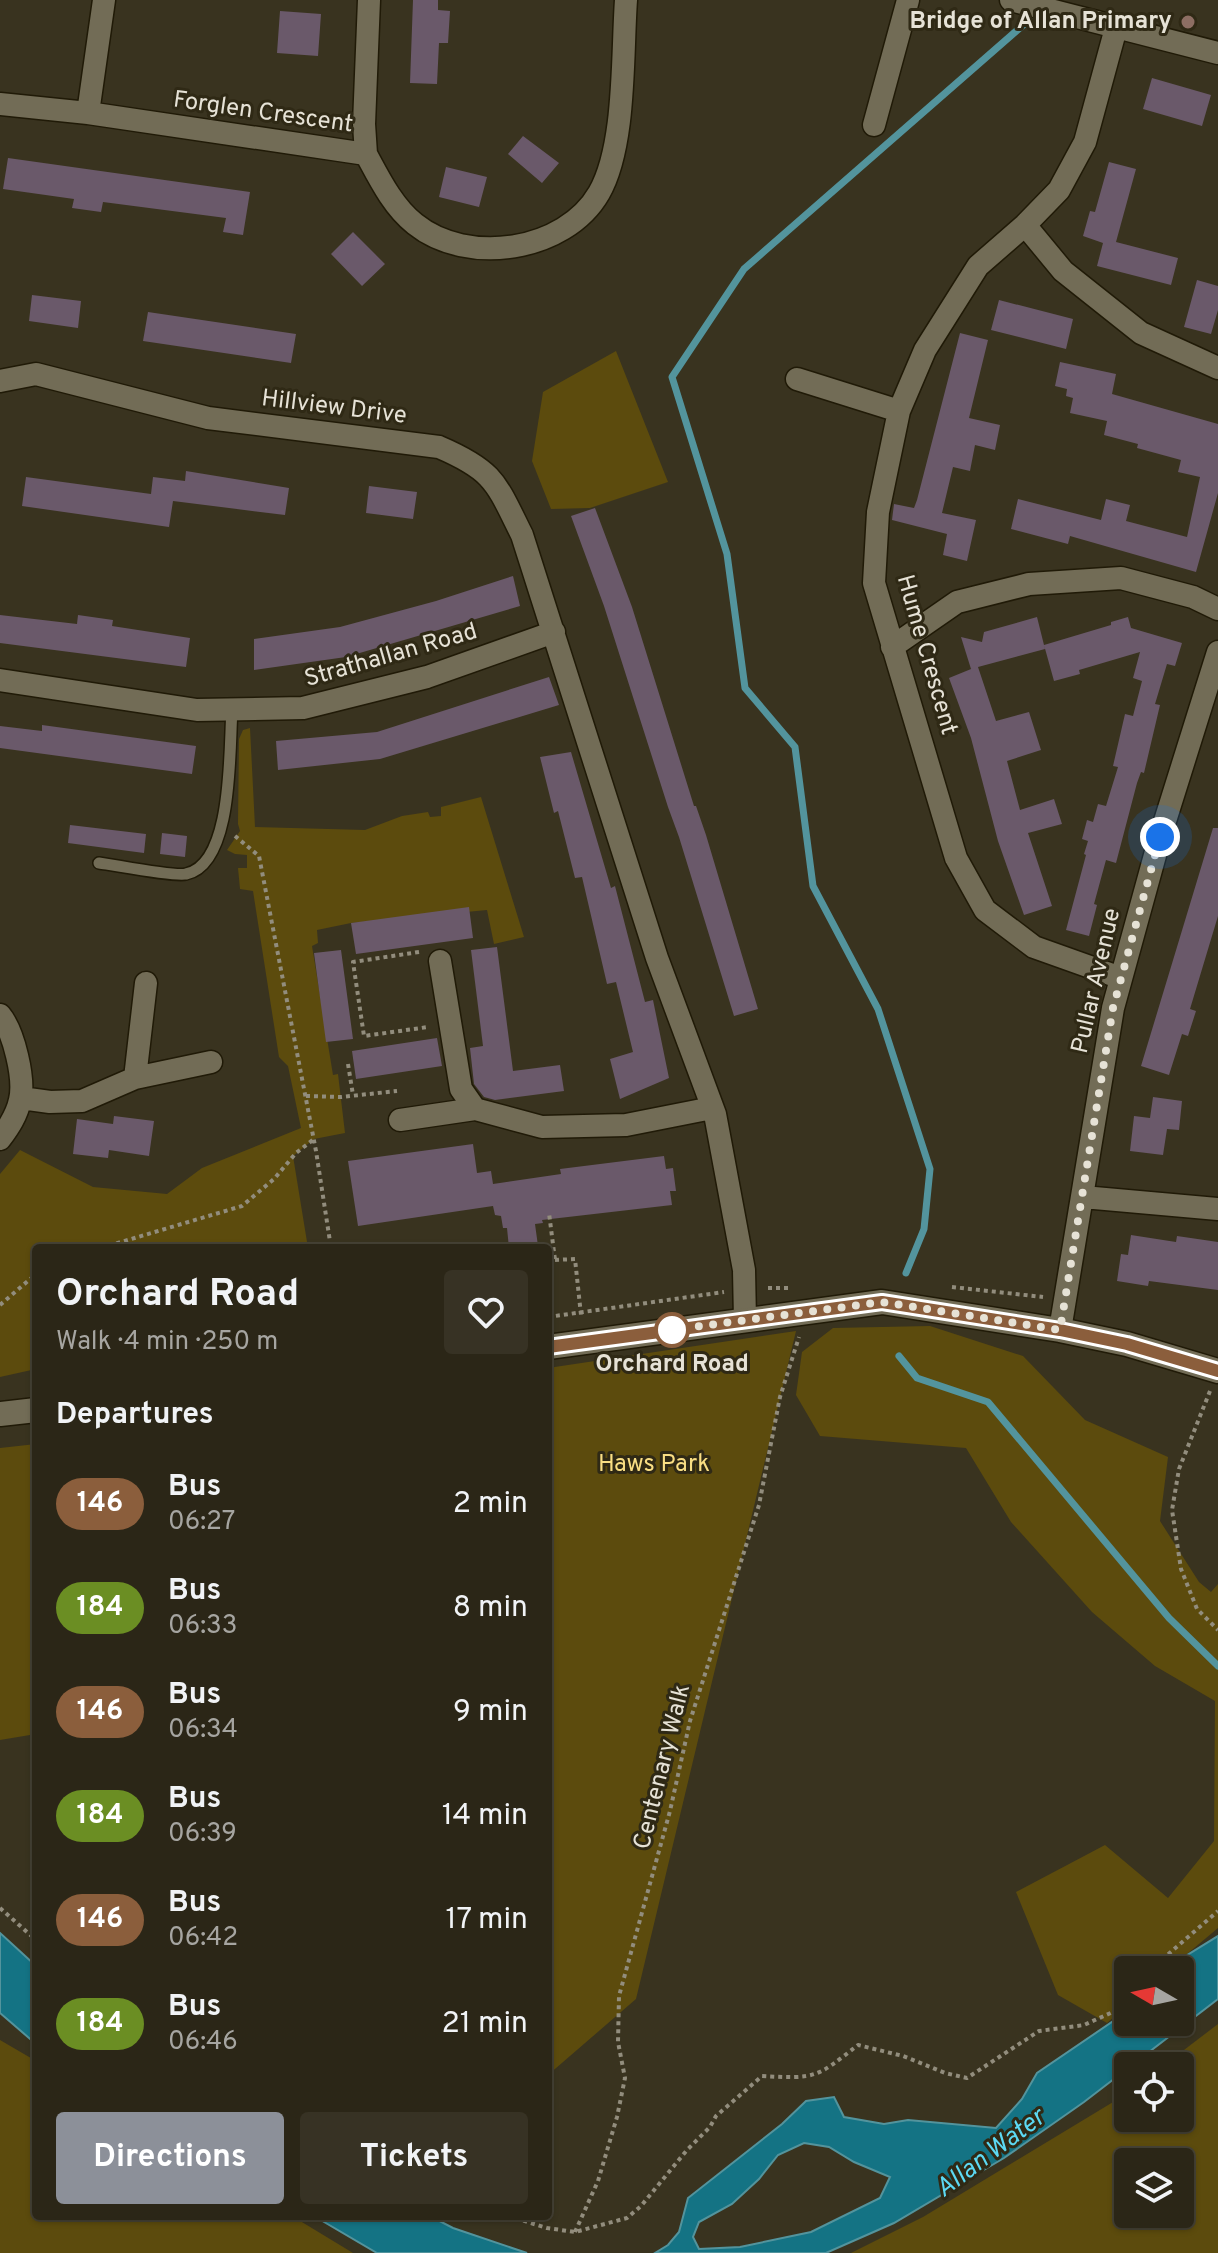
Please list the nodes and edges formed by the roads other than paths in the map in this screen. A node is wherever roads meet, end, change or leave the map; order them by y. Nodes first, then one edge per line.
1 (104, 0) edge
2 (369, 0) edge
3 (626, 0) edge
4 (908, 0) edge
5 (1011, 0) edge
6 (1116, 28) junction
7 (1218, 53) edge
8 (0, 104) edge
9 (88, 113) junction
10 (874, 125) dead end
11 (366, 154) junction
12 (1025, 225) junction
13 (1218, 368) edge
14 (797, 379) dead end
15 (0, 381) edge
16 (899, 411) junction
17 (1218, 609) edge
18 (554, 632) junction
19 (892, 647) junction
20 (1218, 652) edge
21 (0, 680) edge
22 (232, 710) junction
23 (99, 863) dead end
24 (433, 956) road end
25 (1121, 978) junction
26 (146, 983) dead end
27 (0, 1015) edge
28 (211, 1062) dead end
29 (135, 1078) junction
30 (21, 1098) junction
31 (712, 1108) junction
32 (475, 1109) junction
33 (400, 1120) dead end
34 (0, 1139) edge
35 (1083, 1197) junction
36 (1218, 1209) edge
37 (745, 1320) junction
38 (1060, 1330) junction
39 (552, 1346) edge
40 (1218, 1371) edge
41 (32, 1410) edge
42 (0, 1414) edge

1 - 9 street
2 - 11 street
3 - 11 street, Forglen Crescent
4 - 10 street
5 - 6 street
6 - 7 street
6 - 12 street, Hume Crescent
8 - 9 street, Forglen Crescent
9 - 11 street, Forglen Crescent
12 - 13 street
12 - 16 street, Hume Crescent
14 - 16 street
15 - 18 street, Hillview Drive
16 - 19 street, Hume Crescent
17 - 19 street
18 - 22 street, Strathallan Road
18 - 31 street
19 - 25 street, Hume Crescent
20 - 25 street, Pullar Avenue
21 - 22 street, Strathallan Road
22 - 23 lane
24 - 32 street
25 - 35 street, Pullar Avenue
26 - 29 street
27 - 30 street
28 - 29 street
29 - 30 street
30 - 34 street
31 - 32 street
31 - 37 street
32 - 33 street
35 - 36 street
35 - 38 street, Pullar Avenue
37 - 38 main road
37 - 39 main road
38 - 40 main road
41 - 42 main road

